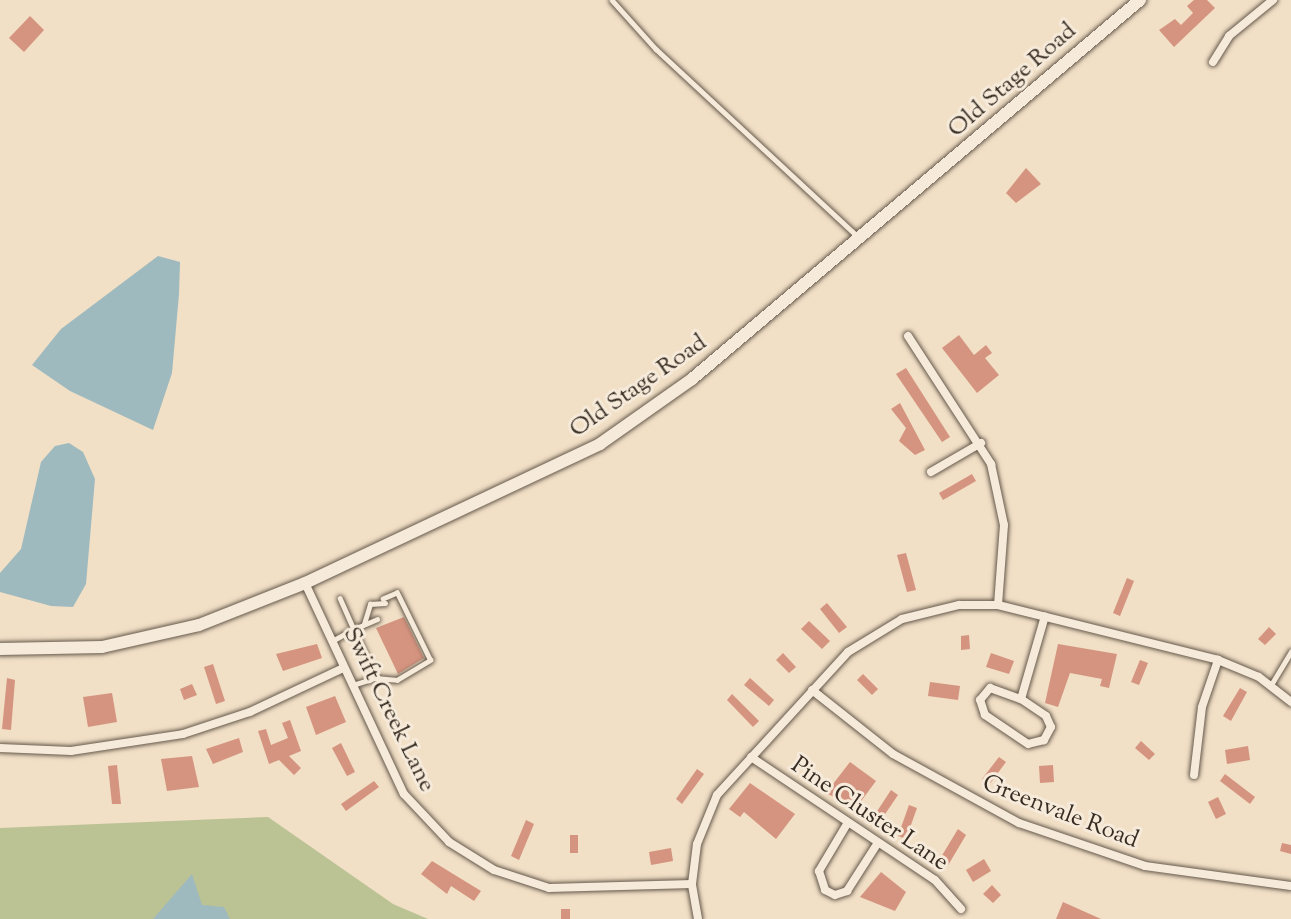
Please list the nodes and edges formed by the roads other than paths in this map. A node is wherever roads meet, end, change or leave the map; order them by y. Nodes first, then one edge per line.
1 (612, 0) edge
2 (1140, 0) edge
3 (1273, 0) edge
4 (1213, 63) dead end
5 (860, 239) junction
6 (908, 336) dead end
7 (981, 443) junction
8 (930, 472) dead end
9 (305, 583) junction
10 (340, 598) dead end
11 (998, 605) junction
12 (1045, 616) junction
13 (377, 619) dead end
14 (364, 625) junction
15 (354, 629) junction
16 (332, 641) junction
17 (0, 649) edge
18 (1291, 652) edge
19 (1218, 660) junction
20 (343, 668) junction
21 (376, 678) junction
22 (1270, 685) junction
23 (352, 686) junction
24 (812, 690) junction
25 (1021, 699) junction
26 (1291, 702) edge
27 (0, 748) edge
28 (751, 756) junction
29 (1194, 775) dead end
30 (847, 824) junction
31 (877, 844) junction
32 (692, 884) junction
33 (1291, 886) edge
34 (961, 909) dead end
35 (698, 919) edge

1 - 5 lane
2 - 5 main road, Old Stage Road
3 - 4 street
5 - 9 main road, Old Stage Road
6 - 7 street
7 - 8 street
7 - 11 street
9 - 16 street, Swift Creek Lane
9 - 17 main road, Old Stage Road
10 - 15 lane
11 - 12 street
11 - 24 street
12 - 19 street
12 - 25 street
13 - 14 lane
14 - 15 lane
14 - 21 lane
15 - 16 lane
15 - 21 lane
16 - 20 street, Swift Creek Lane
18 - 22 lane
19 - 22 street
19 - 29 street
20 - 23 street, Swift Creek Lane
20 - 27 street
21 - 23 lane
22 - 26 street
23 - 32 street, Swift Creek Lane
24 - 28 street
24 - 33 street, Greenvale Road
25 - 25 street
28 - 30 street, Pine Cluster Lane
28 - 32 street
30 - 31 street, Pine Cluster Lane
30 - 31 street
31 - 34 street, Pine Cluster Lane
32 - 35 street

